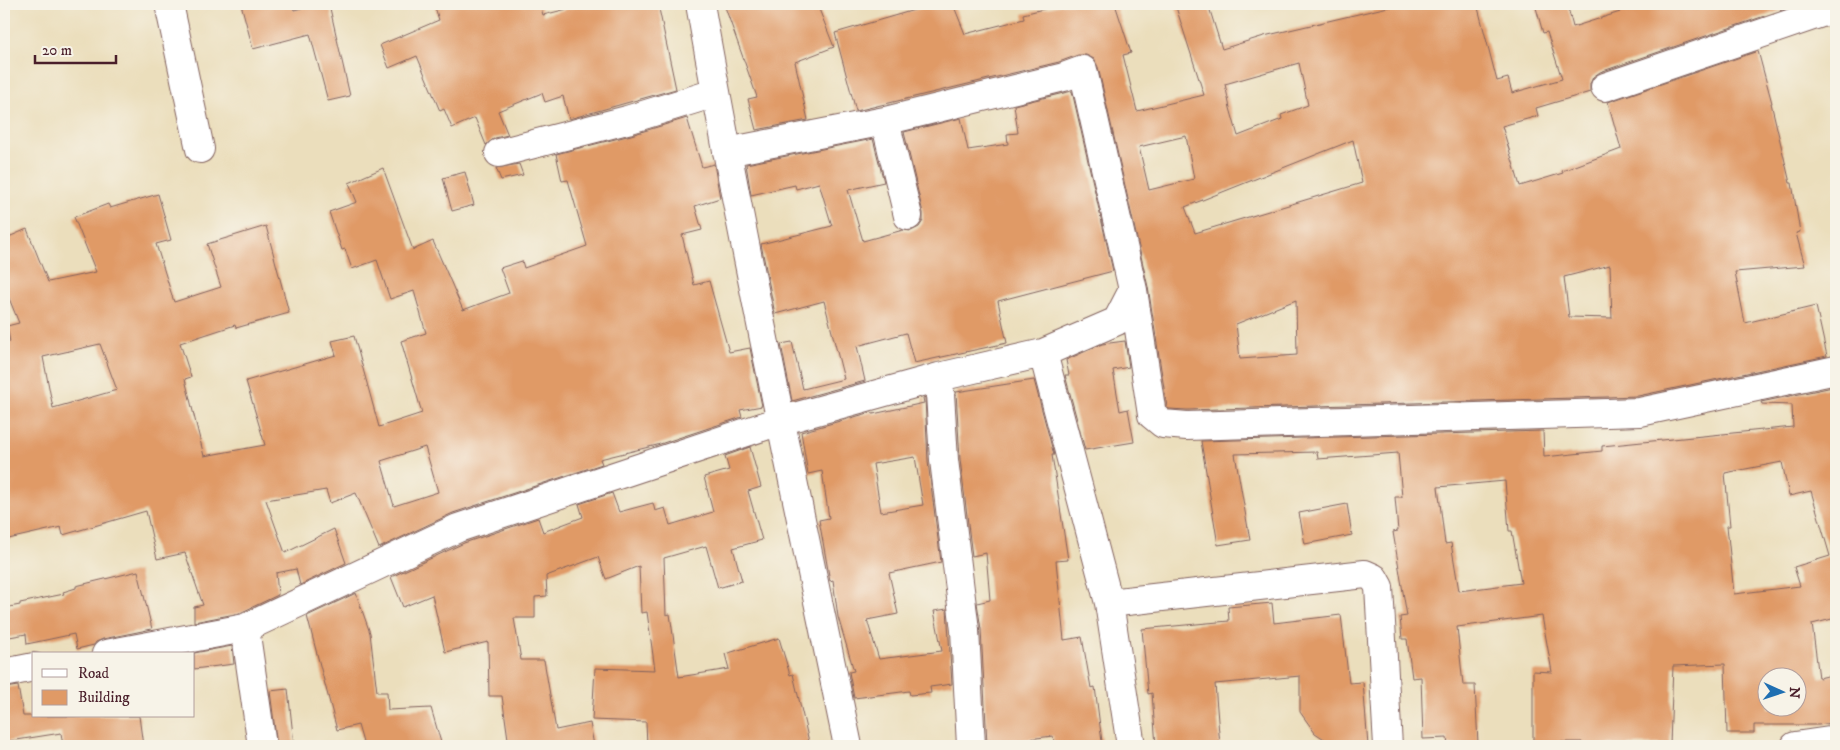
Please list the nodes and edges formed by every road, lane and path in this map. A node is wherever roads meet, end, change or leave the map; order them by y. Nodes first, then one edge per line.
1 (169, 4) edge
2 (700, 4) edge
3 (1836, 8) edge
4 (1605, 87) dead end
5 (715, 93) junction
6 (885, 121) junction
7 (200, 149) dead end
8 (727, 152) junction
9 (499, 153) dead end
10 (908, 216) dead end
11 (1133, 290) junction
12 (1043, 353) junction
13 (1836, 370) edge
14 (939, 377) junction
15 (780, 420) junction
16 (1109, 603) junction
17 (245, 628) junction
18 (117, 652) edge
19 (32, 667) edge
20 (4, 673) edge
21 (1836, 740) edge
22 (262, 746) edge
23 (848, 746) edge
24 (972, 746) edge
25 (1131, 746) edge
26 (1388, 746) edge
27 (1795, 746) edge

1 - 7 street
2 - 5 street
3 - 4 street
5 - 8 street
5 - 9 street
6 - 8 street
6 - 10 street
6 - 11 street
8 - 15 street
11 - 12 street
11 - 13 street
12 - 14 street
12 - 16 street
14 - 15 street
14 - 24 street
15 - 17 street
15 - 23 street
16 - 25 street
16 - 26 street
17 - 18 street
17 - 22 street
19 - 20 street
21 - 27 street

